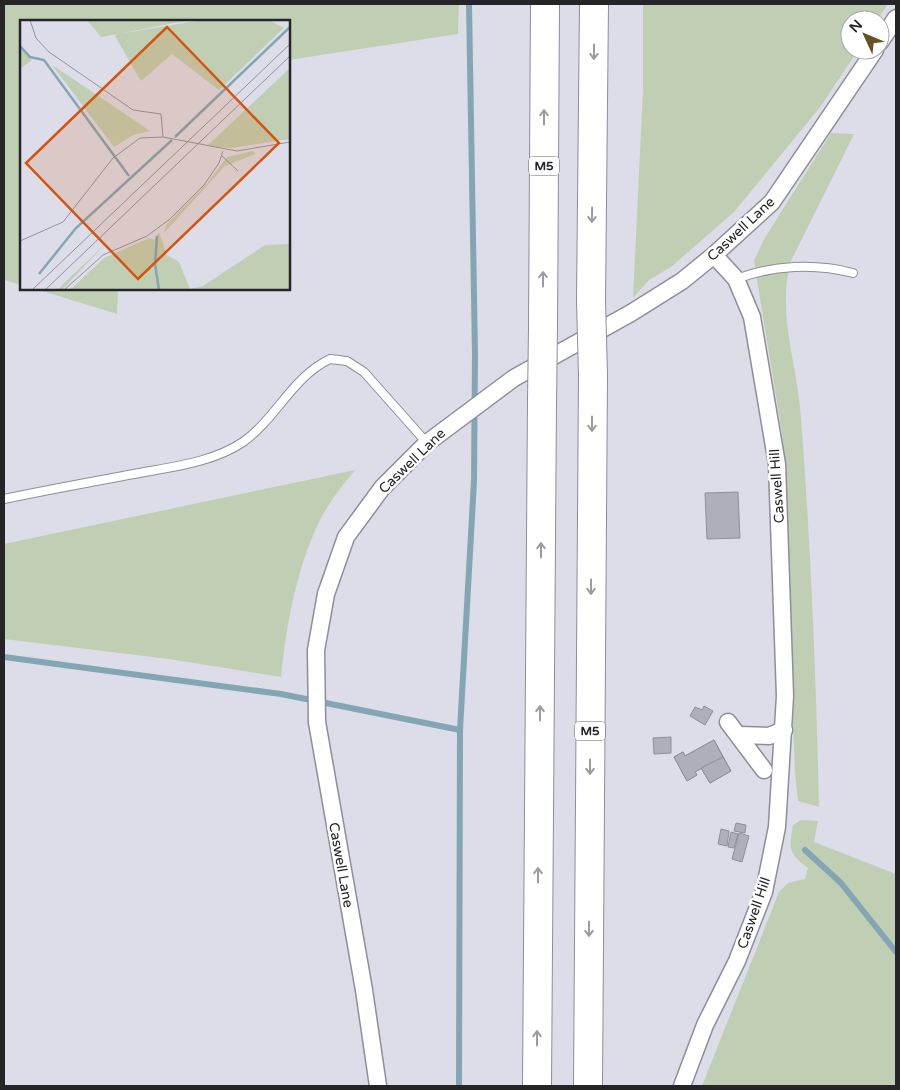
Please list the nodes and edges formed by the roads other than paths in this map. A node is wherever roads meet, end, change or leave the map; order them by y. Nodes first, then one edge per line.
1 (545, 4) edge
2 (594, 4) edge
3 (868, 60) edge
4 (714, 255) junction
5 (853, 273) dead end
6 (736, 279) junction
7 (427, 443) junction
8 (4, 499) edge
9 (728, 722) dead end
10 (784, 730) junction
11 (739, 735) junction
12 (764, 770) dead end
13 (378, 1086) edge
14 (537, 1086) edge
15 (588, 1086) edge
16 (682, 1086) edge

14 -> 1 highway, M5, bridge
2 -> 15 highway, M5, bridge
3 - 4 street, Caswell Lane
4 - 6 street, Caswell Hill
4 - 7 street, Caswell Lane
5 - 6 lane
6 - 10 street, Caswell Hill
7 - 8 lane
7 - 13 street, Caswell Lane
9 - 11 street
10 - 11 street
10 - 16 street, Caswell Hill
11 - 12 street

